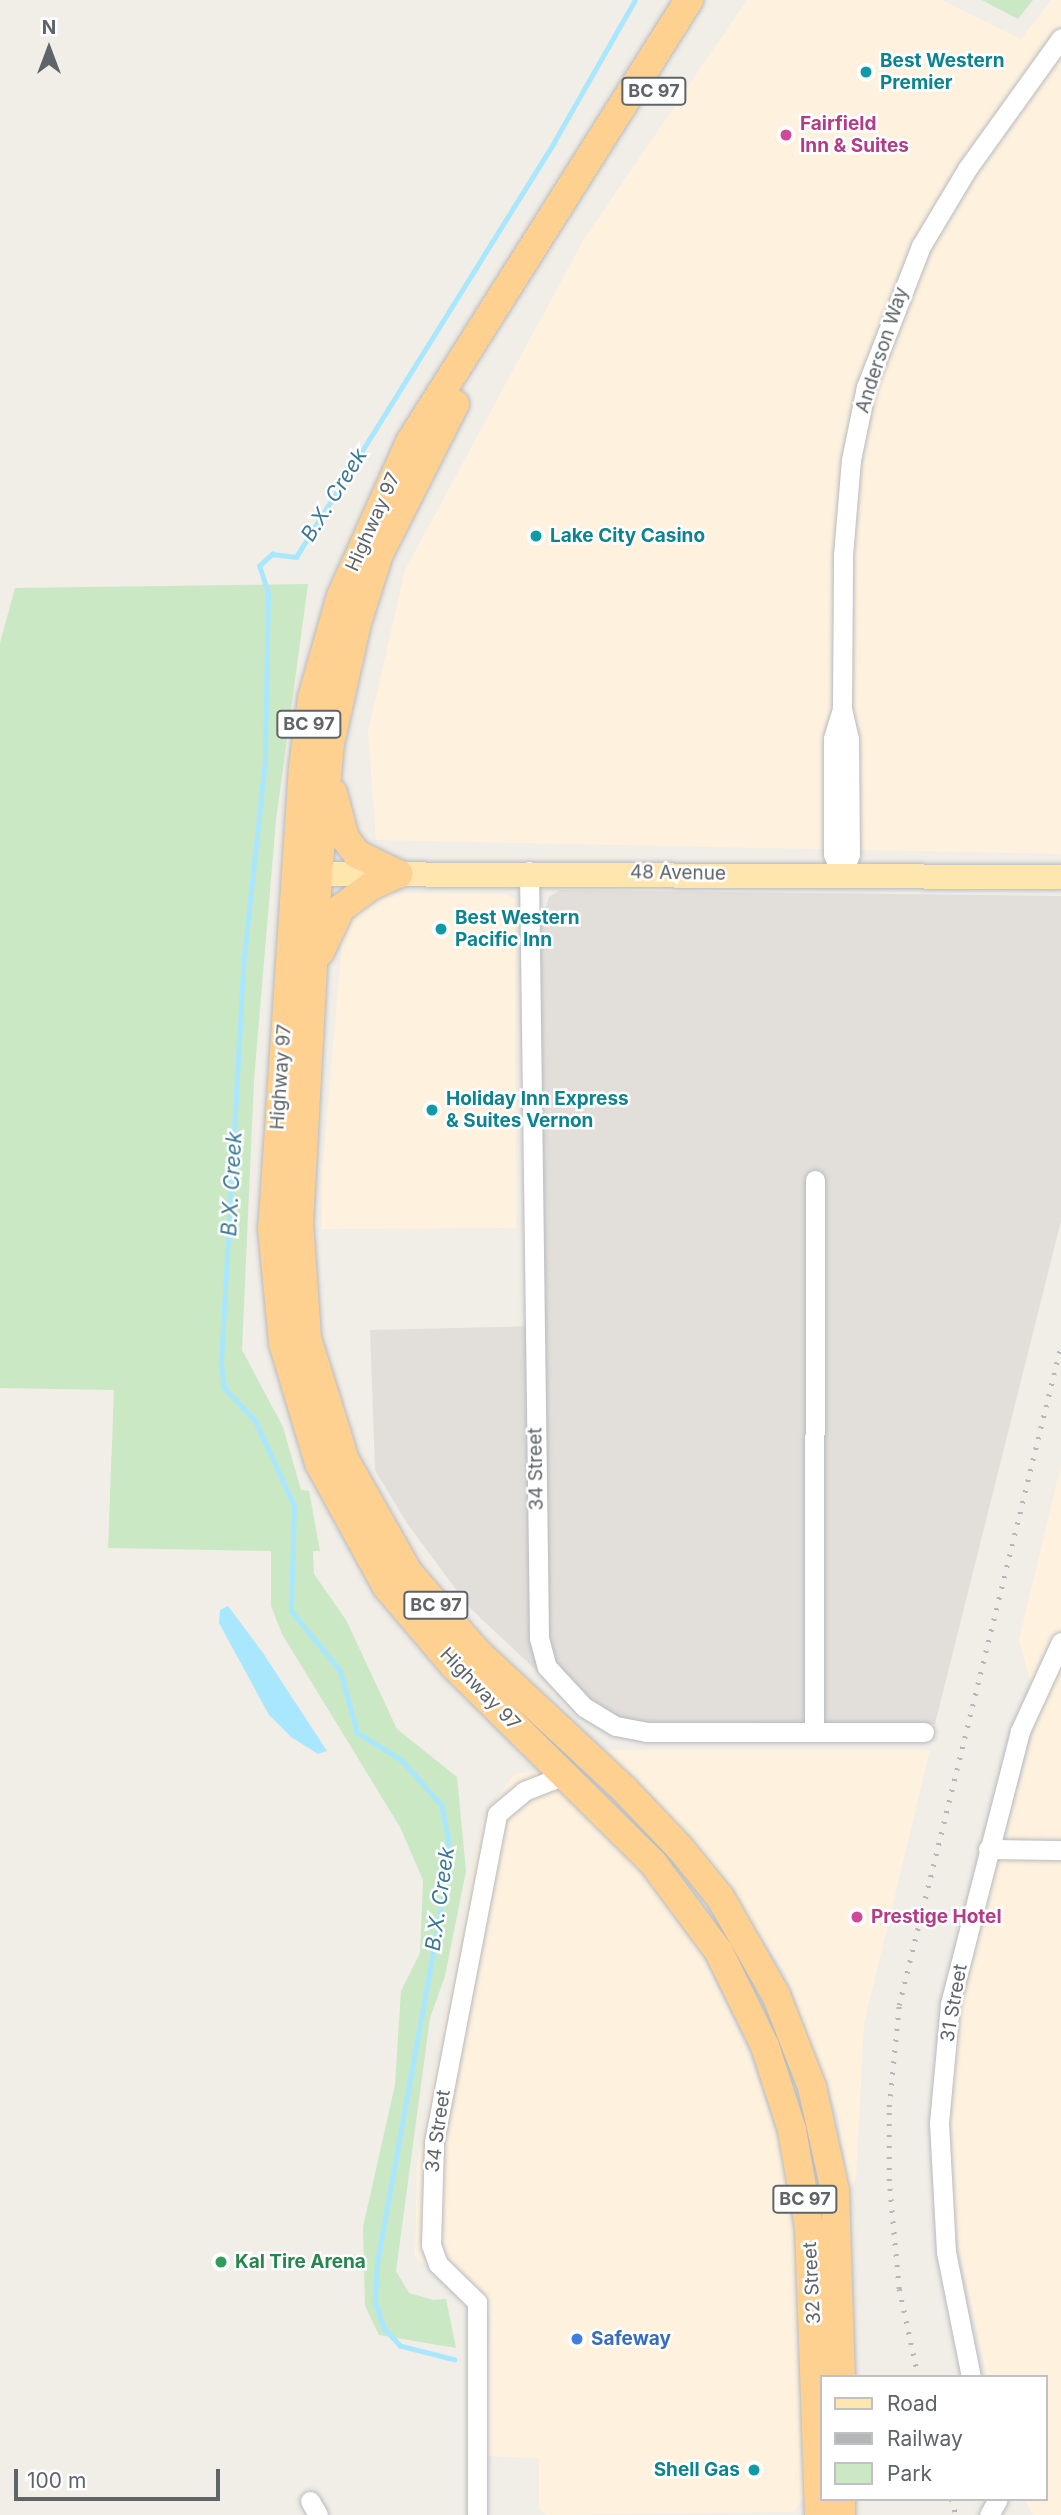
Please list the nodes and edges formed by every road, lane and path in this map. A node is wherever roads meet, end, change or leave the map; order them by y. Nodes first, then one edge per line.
1 (689, 0) edge
2 (712, 0) edge
3 (1061, 38) edge
4 (588, 176) junction
5 (329, 762) junction
6 (529, 871) junction
7 (306, 874) junction
8 (398, 874) junction
9 (842, 875) junction
10 (1061, 877) edge
11 (313, 975) junction
12 (815, 1180) dead end
13 (1061, 1642) edge
14 (814, 1732) junction
15 (924, 1732) dead end
16 (565, 1775) junction
17 (649, 1814) joint
18 (988, 1849) junction
19 (1061, 1850) edge
20 (690, 1908) joint
21 (812, 2087) junction
22 (783, 2096) junction
23 (841, 2375) edge
24 (971, 2375) edge
25 (303, 2515) edge
26 (318, 2515) edge
27 (477, 2515) edge
28 (819, 2515) edge

1 - 4 highway, BC 97
2 - 4 highway, BC 97
3 - 9 street, Anderson Way
4 - 5 highway, Highway 97 / BC 97
4 - 7 highway, Highway 97 / BC 97
5 - 7 highway, Highway 97 / BC 97
5 - 8 highway
6 - 8 main road, 48 Avenue
6 - 9 main road, 48 Avenue
6 - 14 street, 34 Street
7 - 8 main road, 48 Avenue
7 - 11 highway, Highway 97 / BC 97
7 - 16 highway, Highway 97 / BC 97
8 - 11 highway
9 - 10 main road, 48 Avenue
11 - 17 highway, Highway 97 / BC 97
12 - 14 street
13 - 18 street, 31 Street
14 - 15 street, 34 Street
16 - 20 highway, Highway 97 / BC 97
16 - 27 street, 34 Street
17 - 21 highway, 32 Street / BC 97
18 - 19 street
18 - 24 street, 31 Street
20 - 22 highway, 32 Street / BC 97
21 - 22 street
21 - 23 highway, 32 Street / BC 97
22 - 28 highway, 32 Street / BC 97
25 - 26 street

